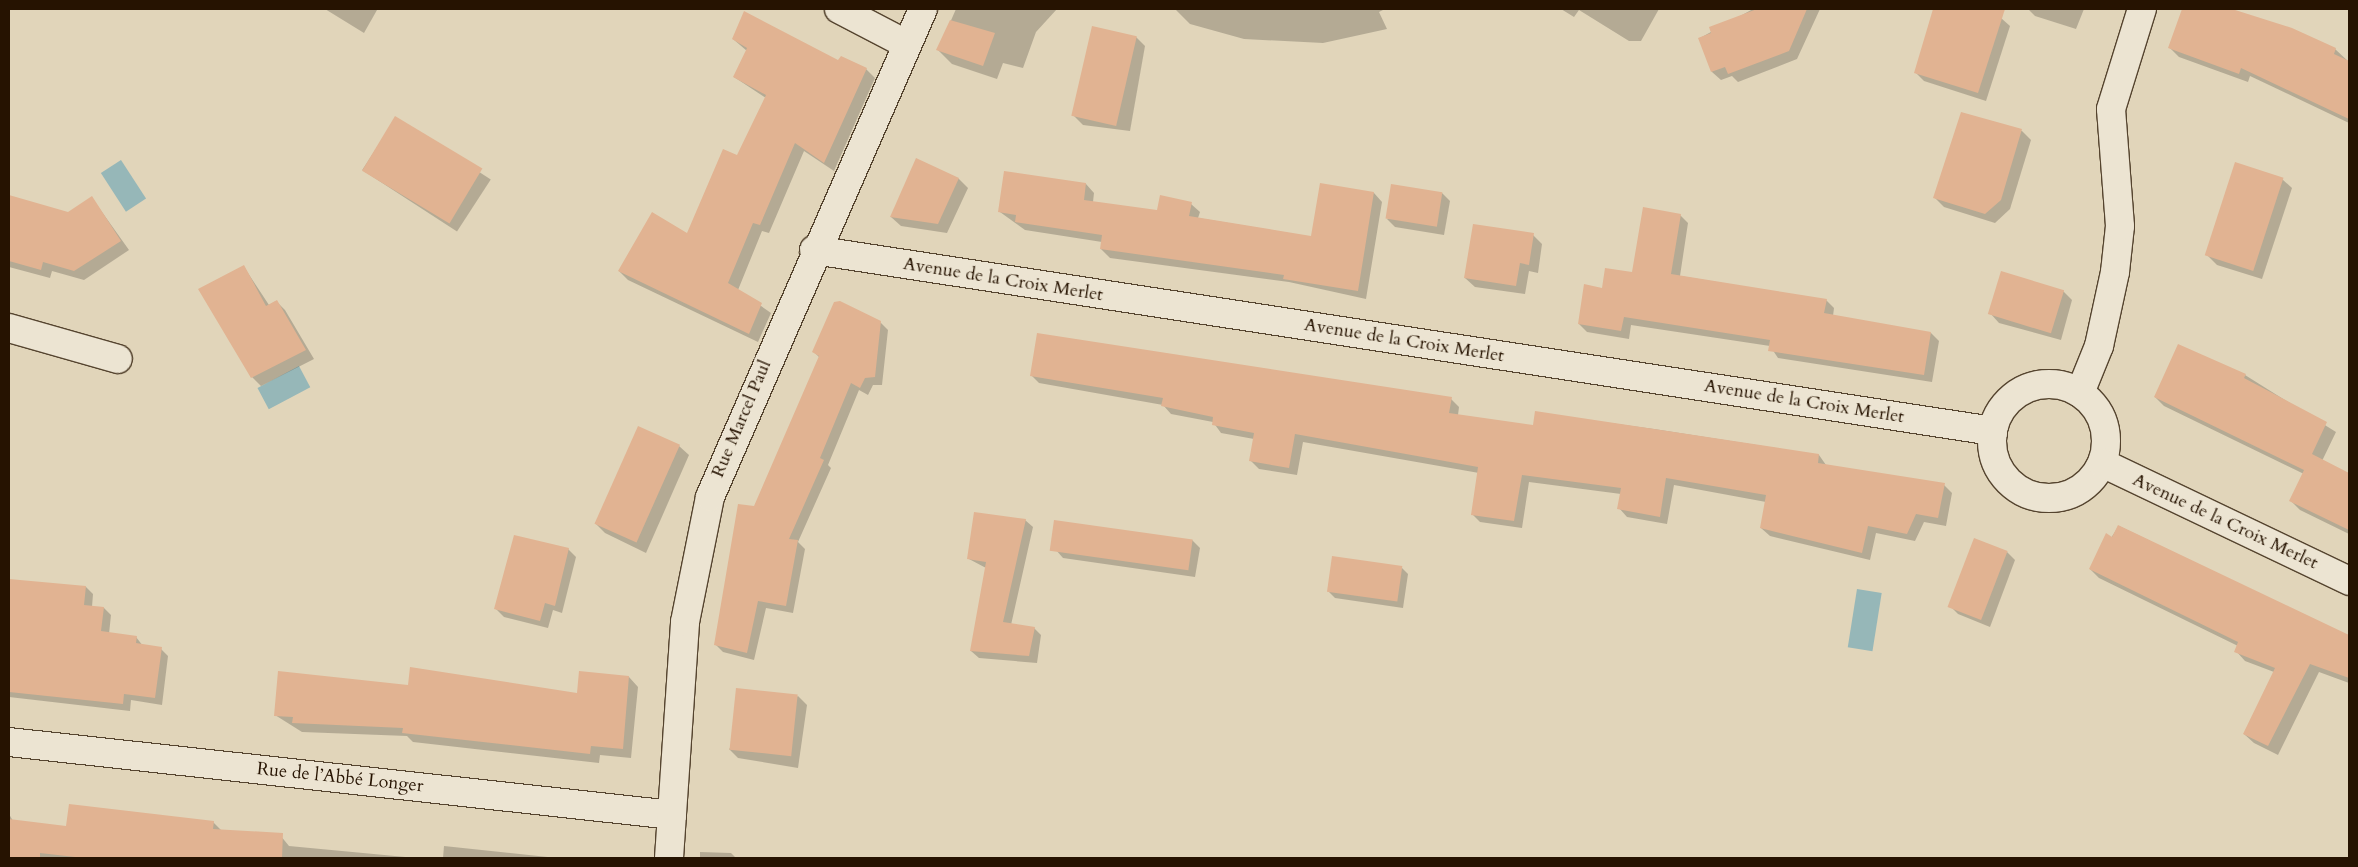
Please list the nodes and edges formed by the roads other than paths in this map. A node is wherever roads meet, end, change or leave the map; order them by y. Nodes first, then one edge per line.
1 (839, 9) edge
2 (923, 9) edge
3 (2142, 9) edge
4 (906, 44) junction
5 (814, 250) junction
6 (9, 328) edge
7 (118, 359) dead end
8 (2080, 393) junction
9 (1993, 431) junction
10 (2102, 463) junction
11 (2349, 580) edge
12 (9, 742) edge
13 (672, 815) junction
14 (669, 858) edge

1 - 4 street
2 - 4 street, Rue Marcel Paul
3 - 8 street
4 - 5 street, Rue Marcel Paul
5 - 9 street, Avenue de la Croix Merlet
5 - 13 street, Rue Marcel Paul
6 - 7 street
8 - 9 street
8 - 10 street
9 - 10 street
10 - 11 street, Avenue de la Croix Merlet
12 - 13 street, Rue de l’Abbé Longer
13 - 14 street, Rue Marcel Paul

